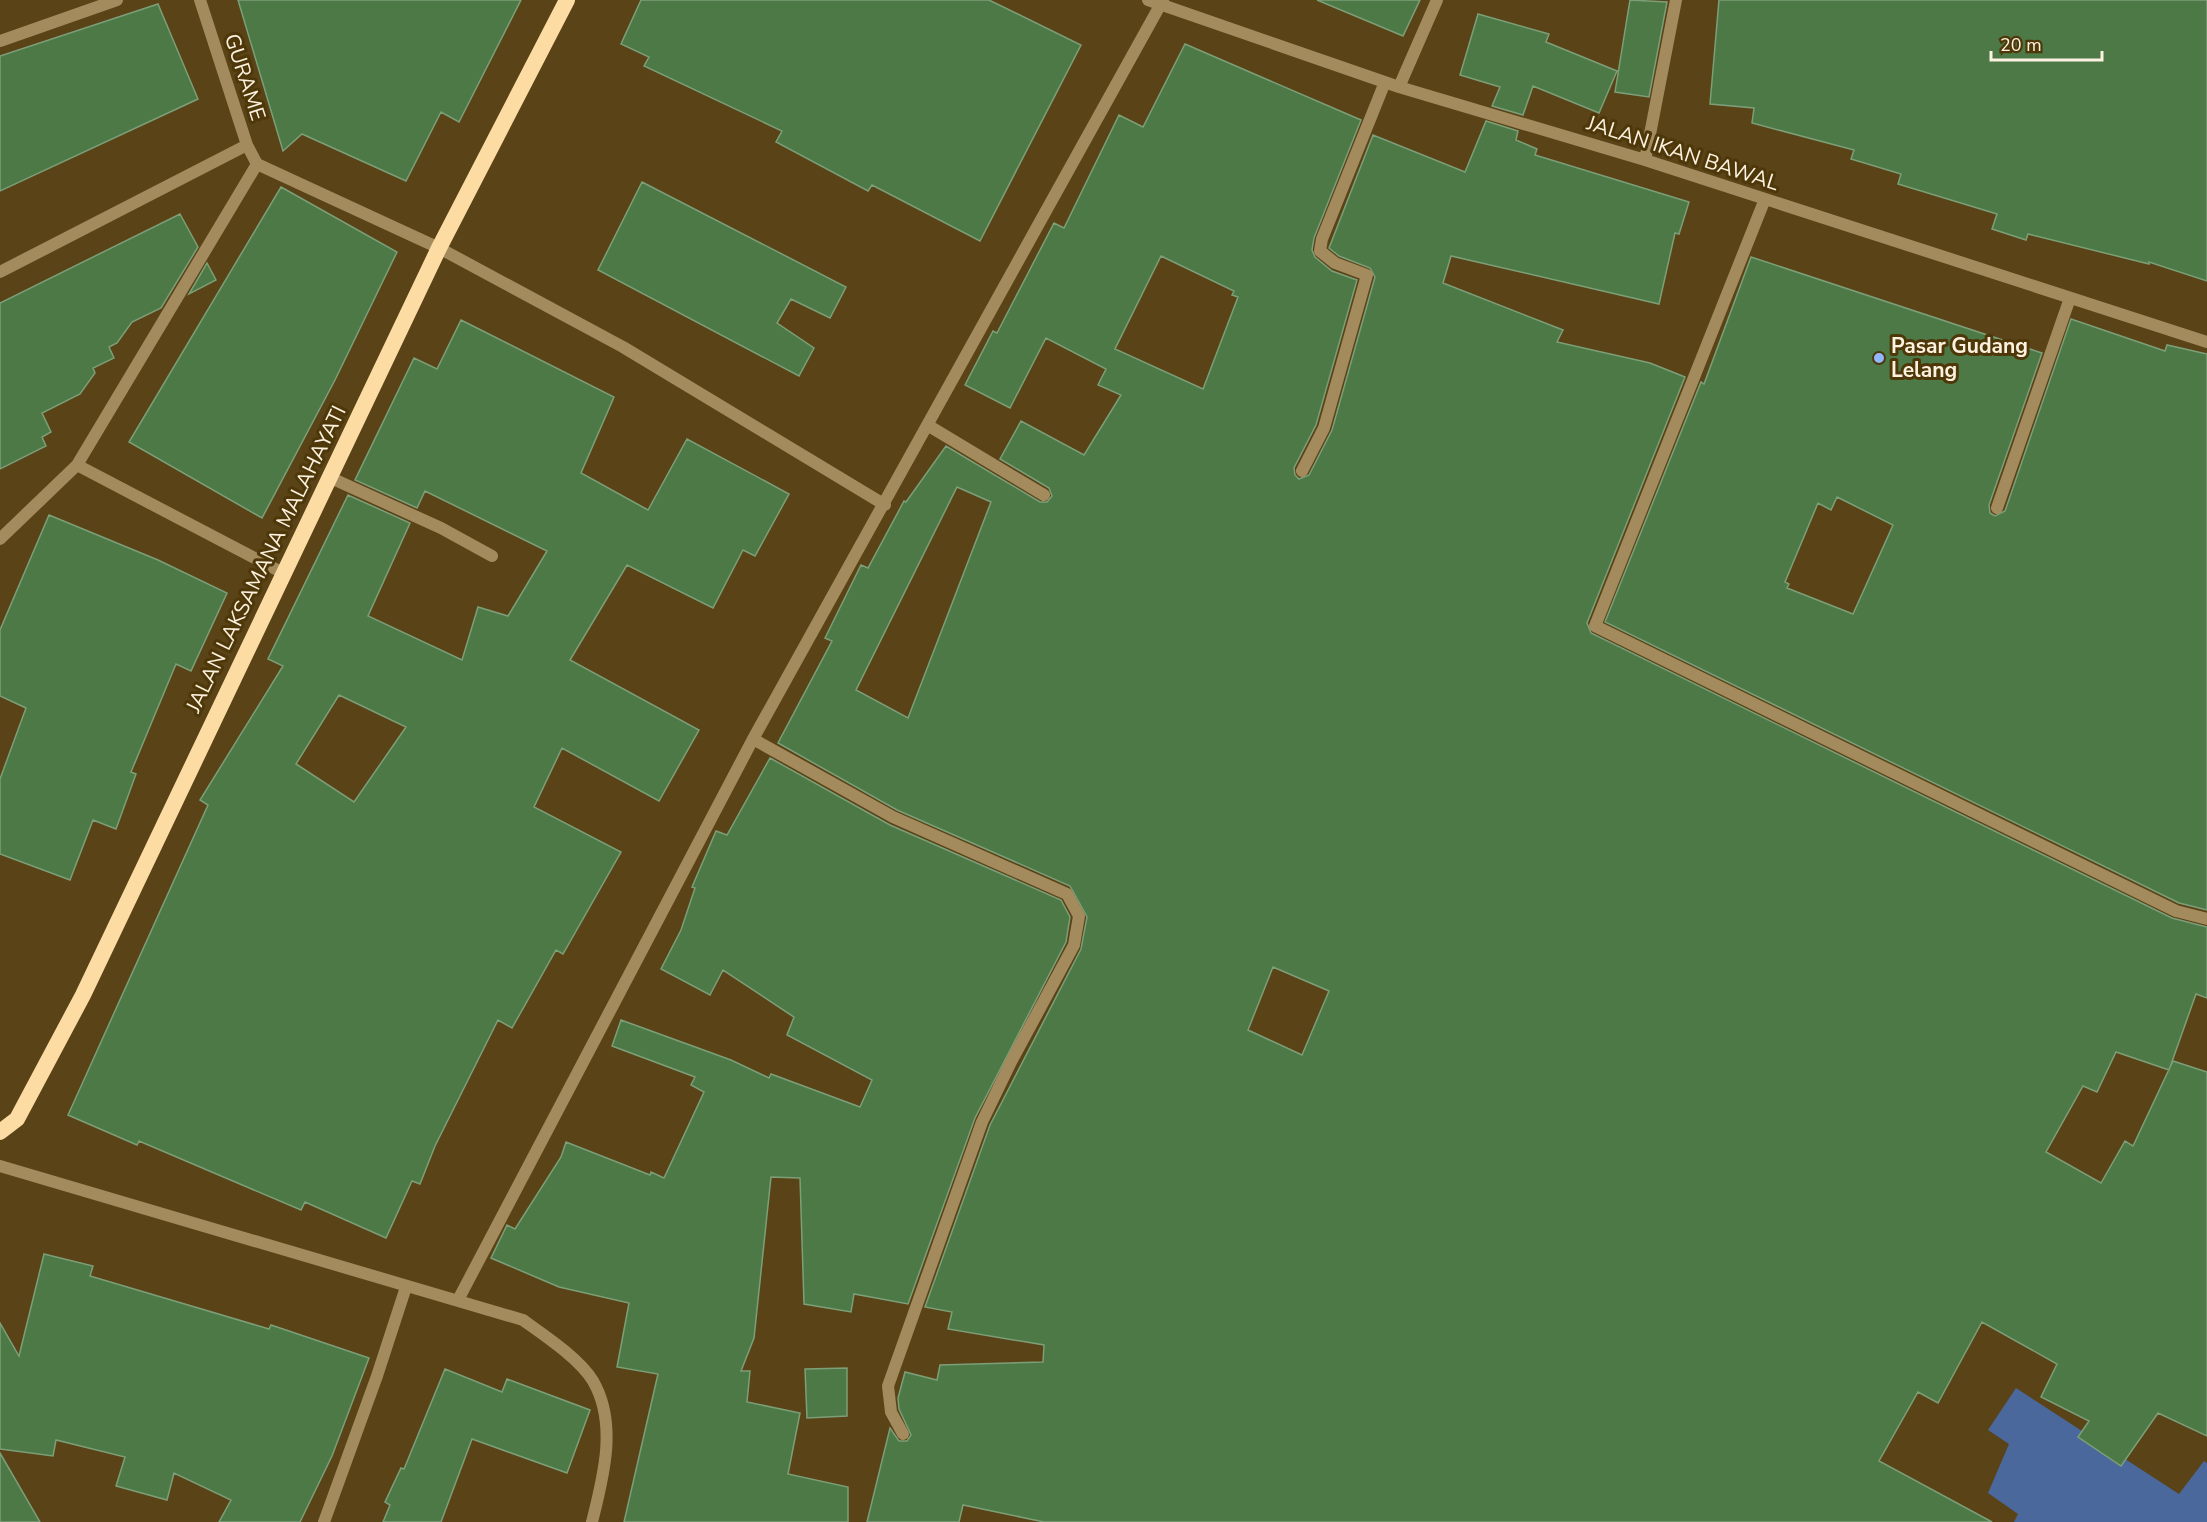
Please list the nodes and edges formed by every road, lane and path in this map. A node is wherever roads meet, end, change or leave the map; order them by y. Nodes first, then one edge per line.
1 (117, 0) edge
2 (200, 0) edge
3 (567, 0) edge
4 (1148, 0) edge
5 (1437, 0) edge
6 (1676, 0) edge
7 (1162, 2) edge
8 (0, 40) edge
9 (1385, 82) junction
10 (1399, 87) junction
11 (247, 145) junction
12 (1645, 160) junction
13 (257, 164) junction
14 (1765, 199) junction
15 (439, 248) junction
16 (0, 272) edge
17 (2070, 298) junction
18 (2207, 342) edge
19 (929, 426) junction
20 (77, 465) junction
21 (1302, 471) dead end
22 (331, 478) junction
23 (1044, 495) dead end
24 (885, 506) junction
25 (1997, 508) dead end
26 (0, 539) edge
27 (492, 556) dead end
28 (283, 573) junction
29 (753, 740) junction
30 (2207, 919) edge
31 (0, 1132) edge
32 (0, 1166) edge
33 (406, 1287) junction
34 (458, 1300) junction
35 (903, 1434) dead end
36 (324, 1522) edge
37 (592, 1522) edge

1 - 8 street
2 - 11 street, GURAME
3 - 15 highway, JALAN LAKSAMANA MALAHAYATI
4 - 7 street, JALAN IKAN BAWAL
5 - 10 street
6 - 12 street
7 - 9 street, JALAN IKAN BAWAL
7 - 19 street
9 - 10 street, JALAN IKAN BAWAL
9 - 21 street
10 - 12 street, JALAN IKAN BAWAL
11 - 13 street, GURAME
11 - 16 street
12 - 14 street, JALAN IKAN BAWAL
13 - 15 street
13 - 20 street
14 - 17 street, JALAN IKAN BAWAL
14 - 30 street
15 - 22 highway, JALAN LAKSAMANA MALAHAYATI
15 - 24 street
17 - 18 street, JALAN IKAN BAWAL
17 - 25 street
19 - 23 street
19 - 24 street
20 - 26 street
20 - 28 street
22 - 27 street
22 - 28 highway, JALAN LAKSAMANA MALAHAYATI
24 - 29 street
28 - 31 highway, JALAN LAKSAMANA MALAHAYATI
29 - 34 street
29 - 35 street
32 - 33 street
33 - 34 street
33 - 36 street
34 - 37 street

